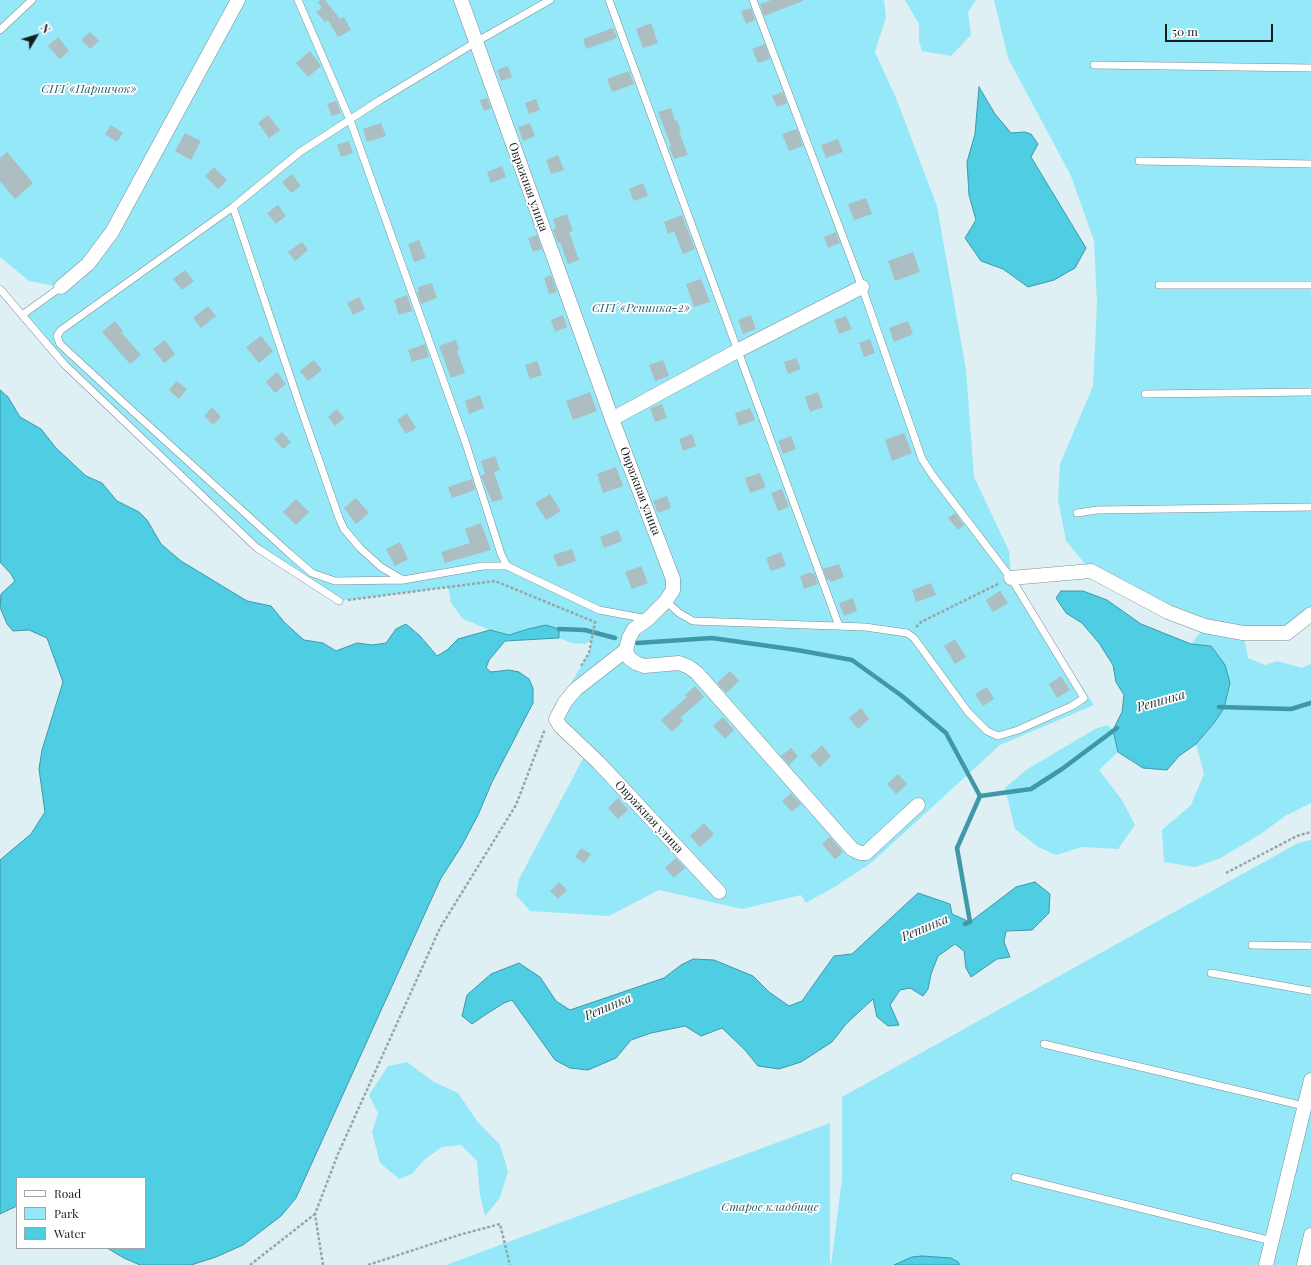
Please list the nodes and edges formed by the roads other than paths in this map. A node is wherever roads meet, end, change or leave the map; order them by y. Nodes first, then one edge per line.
1 (32, 0) edge
2 (238, 0) edge
3 (298, 0) edge
4 (460, 0) edge
5 (550, 0) edge
6 (609, 0) edge
7 (754, 0) edge
8 (0, 30) edge
9 (476, 42) junction
10 (1094, 65) dead end
11 (1311, 68) edge
12 (350, 120) junction
13 (1139, 161) dead end
14 (1311, 164) edge
15 (233, 207) junction
16 (1159, 285) dead end
17 (1311, 285) edge
18 (61, 287) joint
19 (862, 287) junction
20 (0, 289) edge
21 (22, 315) junction
22 (737, 351) junction
23 (1311, 392) edge
24 (1145, 394) dead end
25 (612, 419) junction
26 (1311, 507) edge
27 (1076, 513) dead end
28 (507, 566) junction
29 (1011, 578) junction
30 (403, 580) junction
31 (339, 601) road end
32 (666, 601) junction
33 (1311, 614) edge
34 (648, 619) junction
35 (839, 626) junction
36 (626, 650) junction
37 (918, 805) dead end
38 (719, 892) dead end
39 (1252, 945) dead end
40 (1311, 946) edge
41 (1211, 974) dead end
42 (1311, 991) edge
43 (1044, 1044) dead end
44 (1311, 1080) edge
45 (1304, 1106) junction
46 (1015, 1177) dead end
47 (1311, 1235) edge
48 (1272, 1241) junction
49 (1266, 1265) edge
50 (1304, 1265) edge

1 - 8 lane
2 - 18 street
3 - 12 lane
4 - 9 street, Овражная улица
5 - 9 lane
6 - 22 lane
7 - 19 lane
9 - 12 lane
9 - 25 street, Овражная улица
10 - 11 lane
12 - 15 lane
12 - 28 lane
13 - 14 lane
15 - 30 lane
15 - 30 lane
16 - 17 lane
18 - 21 lane
19 - 22 street
19 - 29 lane
20 - 21 lane
21 - 31 lane
22 - 25 street
22 - 35 lane
23 - 24 lane
25 - 32 street, Овражная улица
26 - 27 lane
28 - 30 lane
28 - 34 lane
29 - 33 street
29 - 35 lane
32 - 34 street, Овражная улица
32 - 35 lane
34 - 36 street, Овражная улица
36 - 37 street
36 - 38 street, Овражная улица
39 - 40 lane
41 - 42 lane
43 - 45 lane
44 - 45 street
45 - 48 street
46 - 48 lane
47 - 50 street
48 - 49 street

